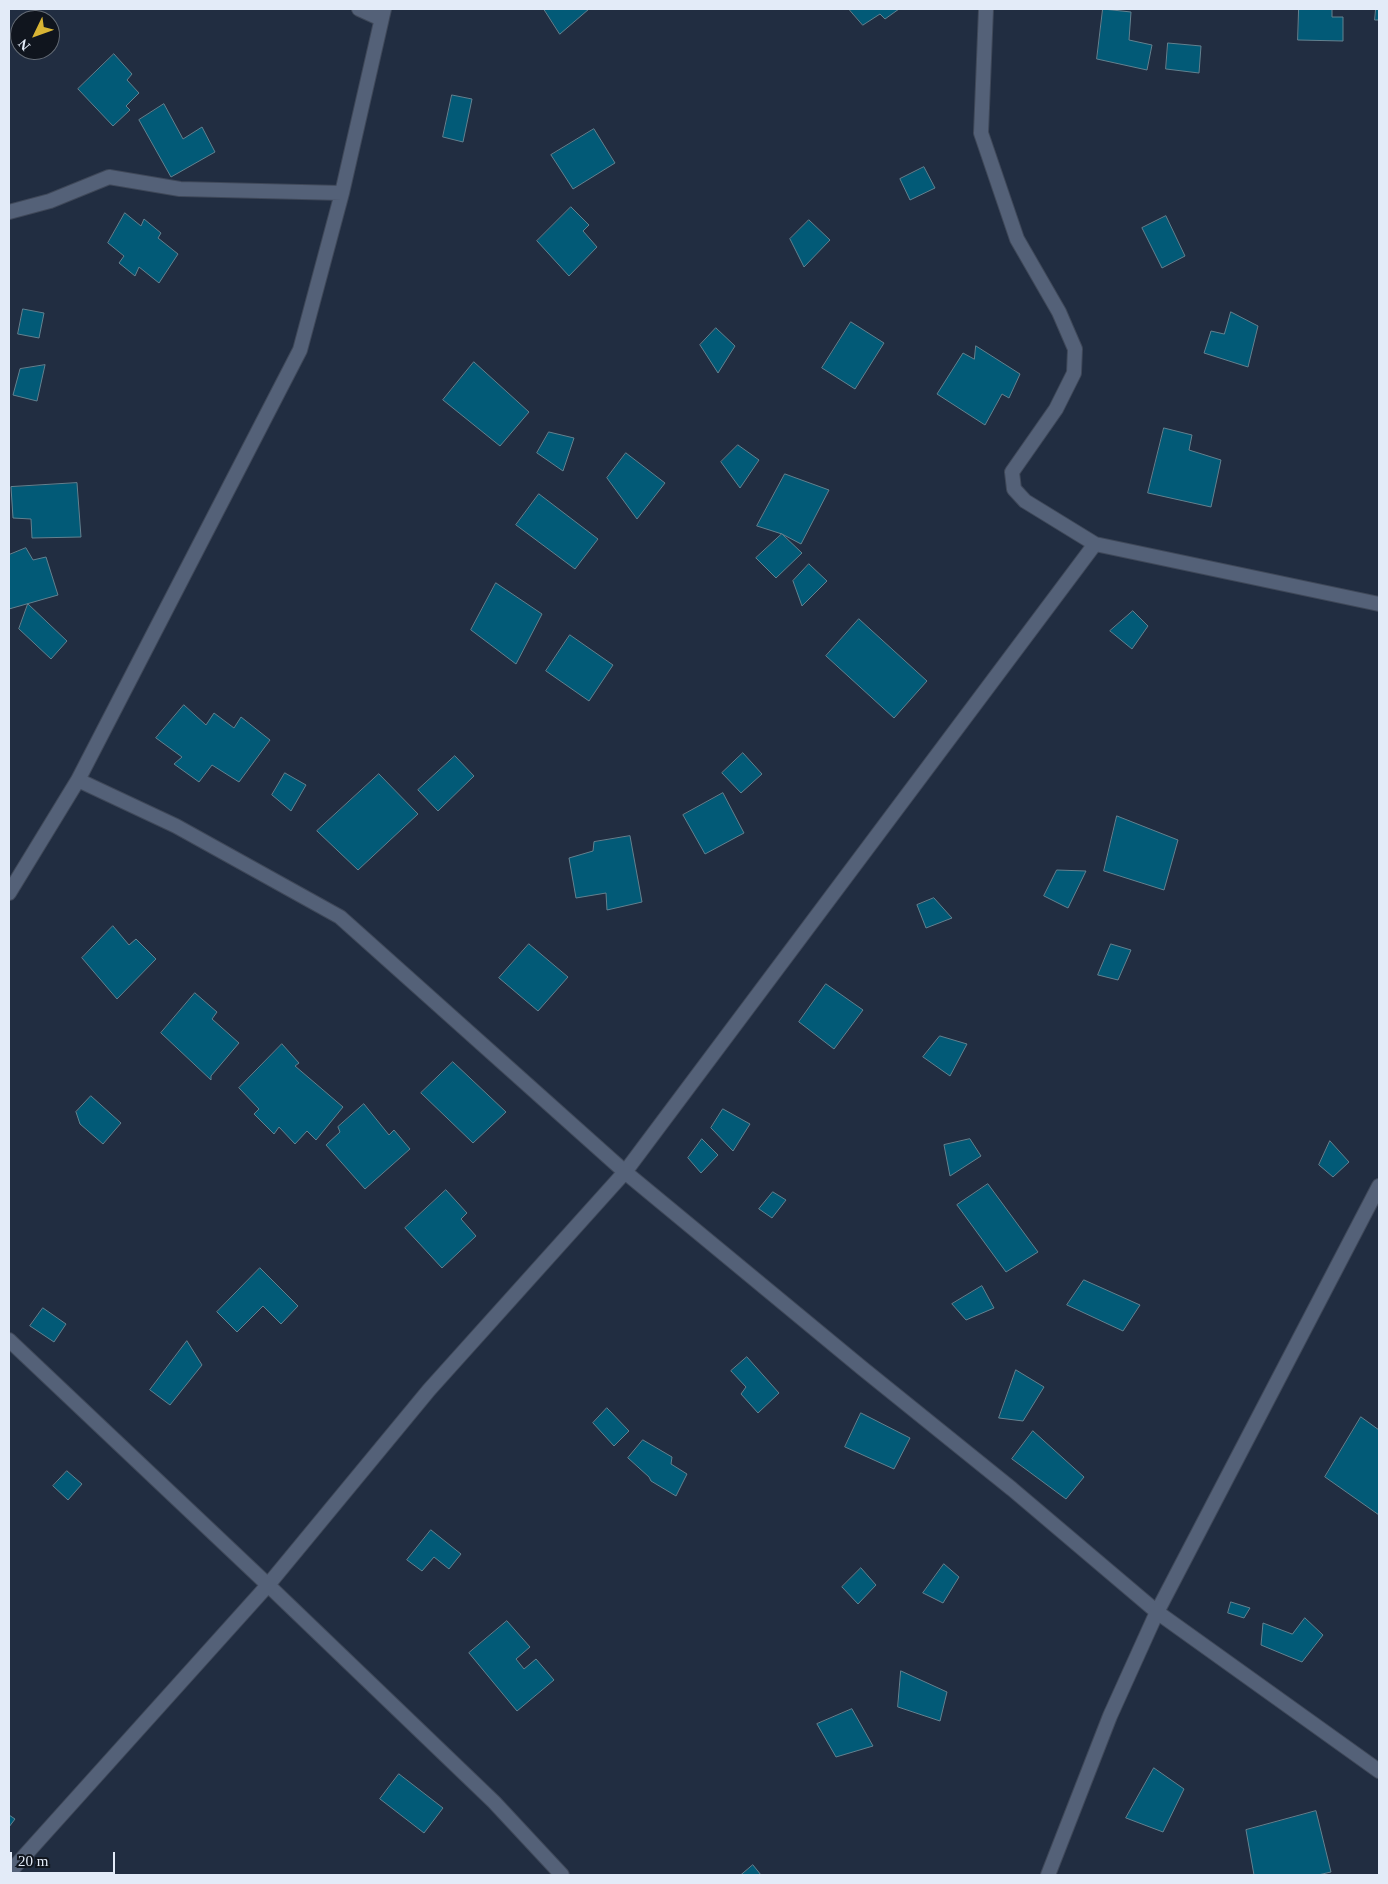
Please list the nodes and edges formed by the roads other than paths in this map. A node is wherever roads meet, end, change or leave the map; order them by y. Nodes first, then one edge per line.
1 (358, 9) edge
2 (986, 9) edge
3 (382, 14) edge
4 (342, 193) junction
5 (9, 212) edge
6 (1095, 544) junction
7 (1379, 604) edge
8 (78, 780) junction
9 (9, 893) edge
10 (625, 1172) junction
11 (1379, 1186) edge
12 (9, 1340) edge
13 (268, 1585) junction
14 (1158, 1612) junction
15 (1379, 1771) edge
16 (9, 1873) edge
17 (562, 1875) edge
18 (1048, 1875) edge

1 - 3 street
2 - 6 street
3 - 4 street
4 - 5 street
4 - 8 street
6 - 7 street
6 - 10 street
8 - 9 street
8 - 10 street
10 - 13 street
10 - 14 street
11 - 14 street
12 - 13 street
13 - 16 street
13 - 17 street
14 - 15 street
14 - 18 street

